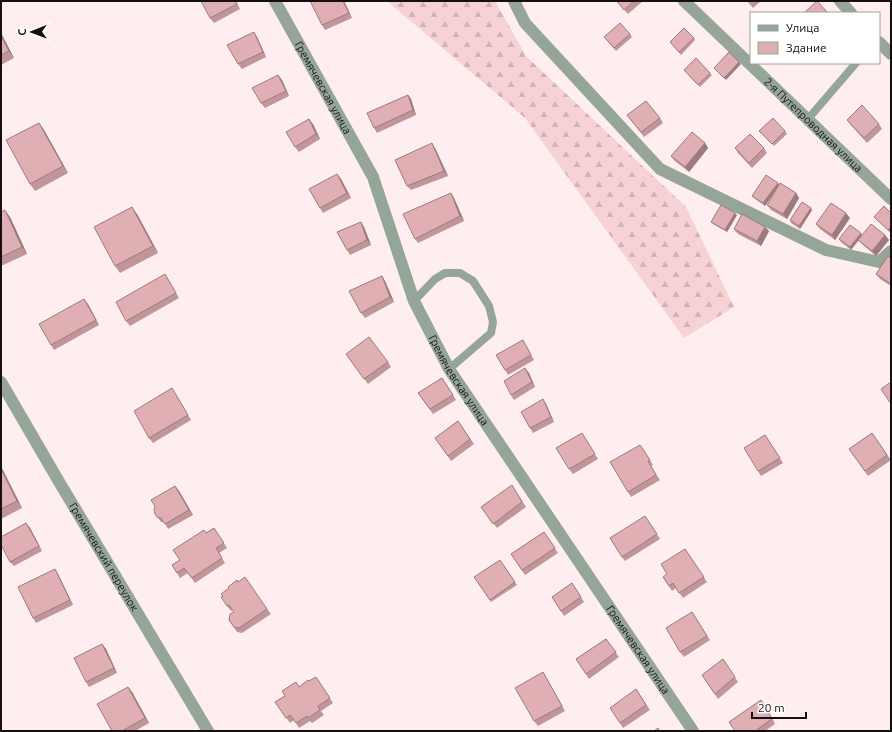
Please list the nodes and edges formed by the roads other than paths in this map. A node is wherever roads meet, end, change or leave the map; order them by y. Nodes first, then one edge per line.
1 (276, 1) edge
2 (514, 1) edge
3 (684, 1) edge
4 (840, 1) edge
5 (850, 12) edge
6 (880, 43) edge
7 (891, 54) edge
8 (750, 64) edge
9 (750, 64) edge
10 (855, 64) edge
11 (808, 119) junction
12 (891, 199) edge
13 (891, 251) edge
14 (414, 301) junction
15 (449, 369) junction
16 (1, 382) edge
17 (208, 731) edge
18 (693, 731) edge

1 - 14 street, Гремячевская улица
2 - 13 street
3 - 9 street, 2-я Путепроводная улица
4 - 5 street
6 - 7 street
8 - 11 street, 2-я Путепроводная улица
10 - 11 lane
11 - 12 street, 2-я Путепроводная улица
14 - 15 street, Гремячевская улица
14 - 15 lane
15 - 18 street, Гремячевская улица
16 - 17 street, Гремячевский переулок

